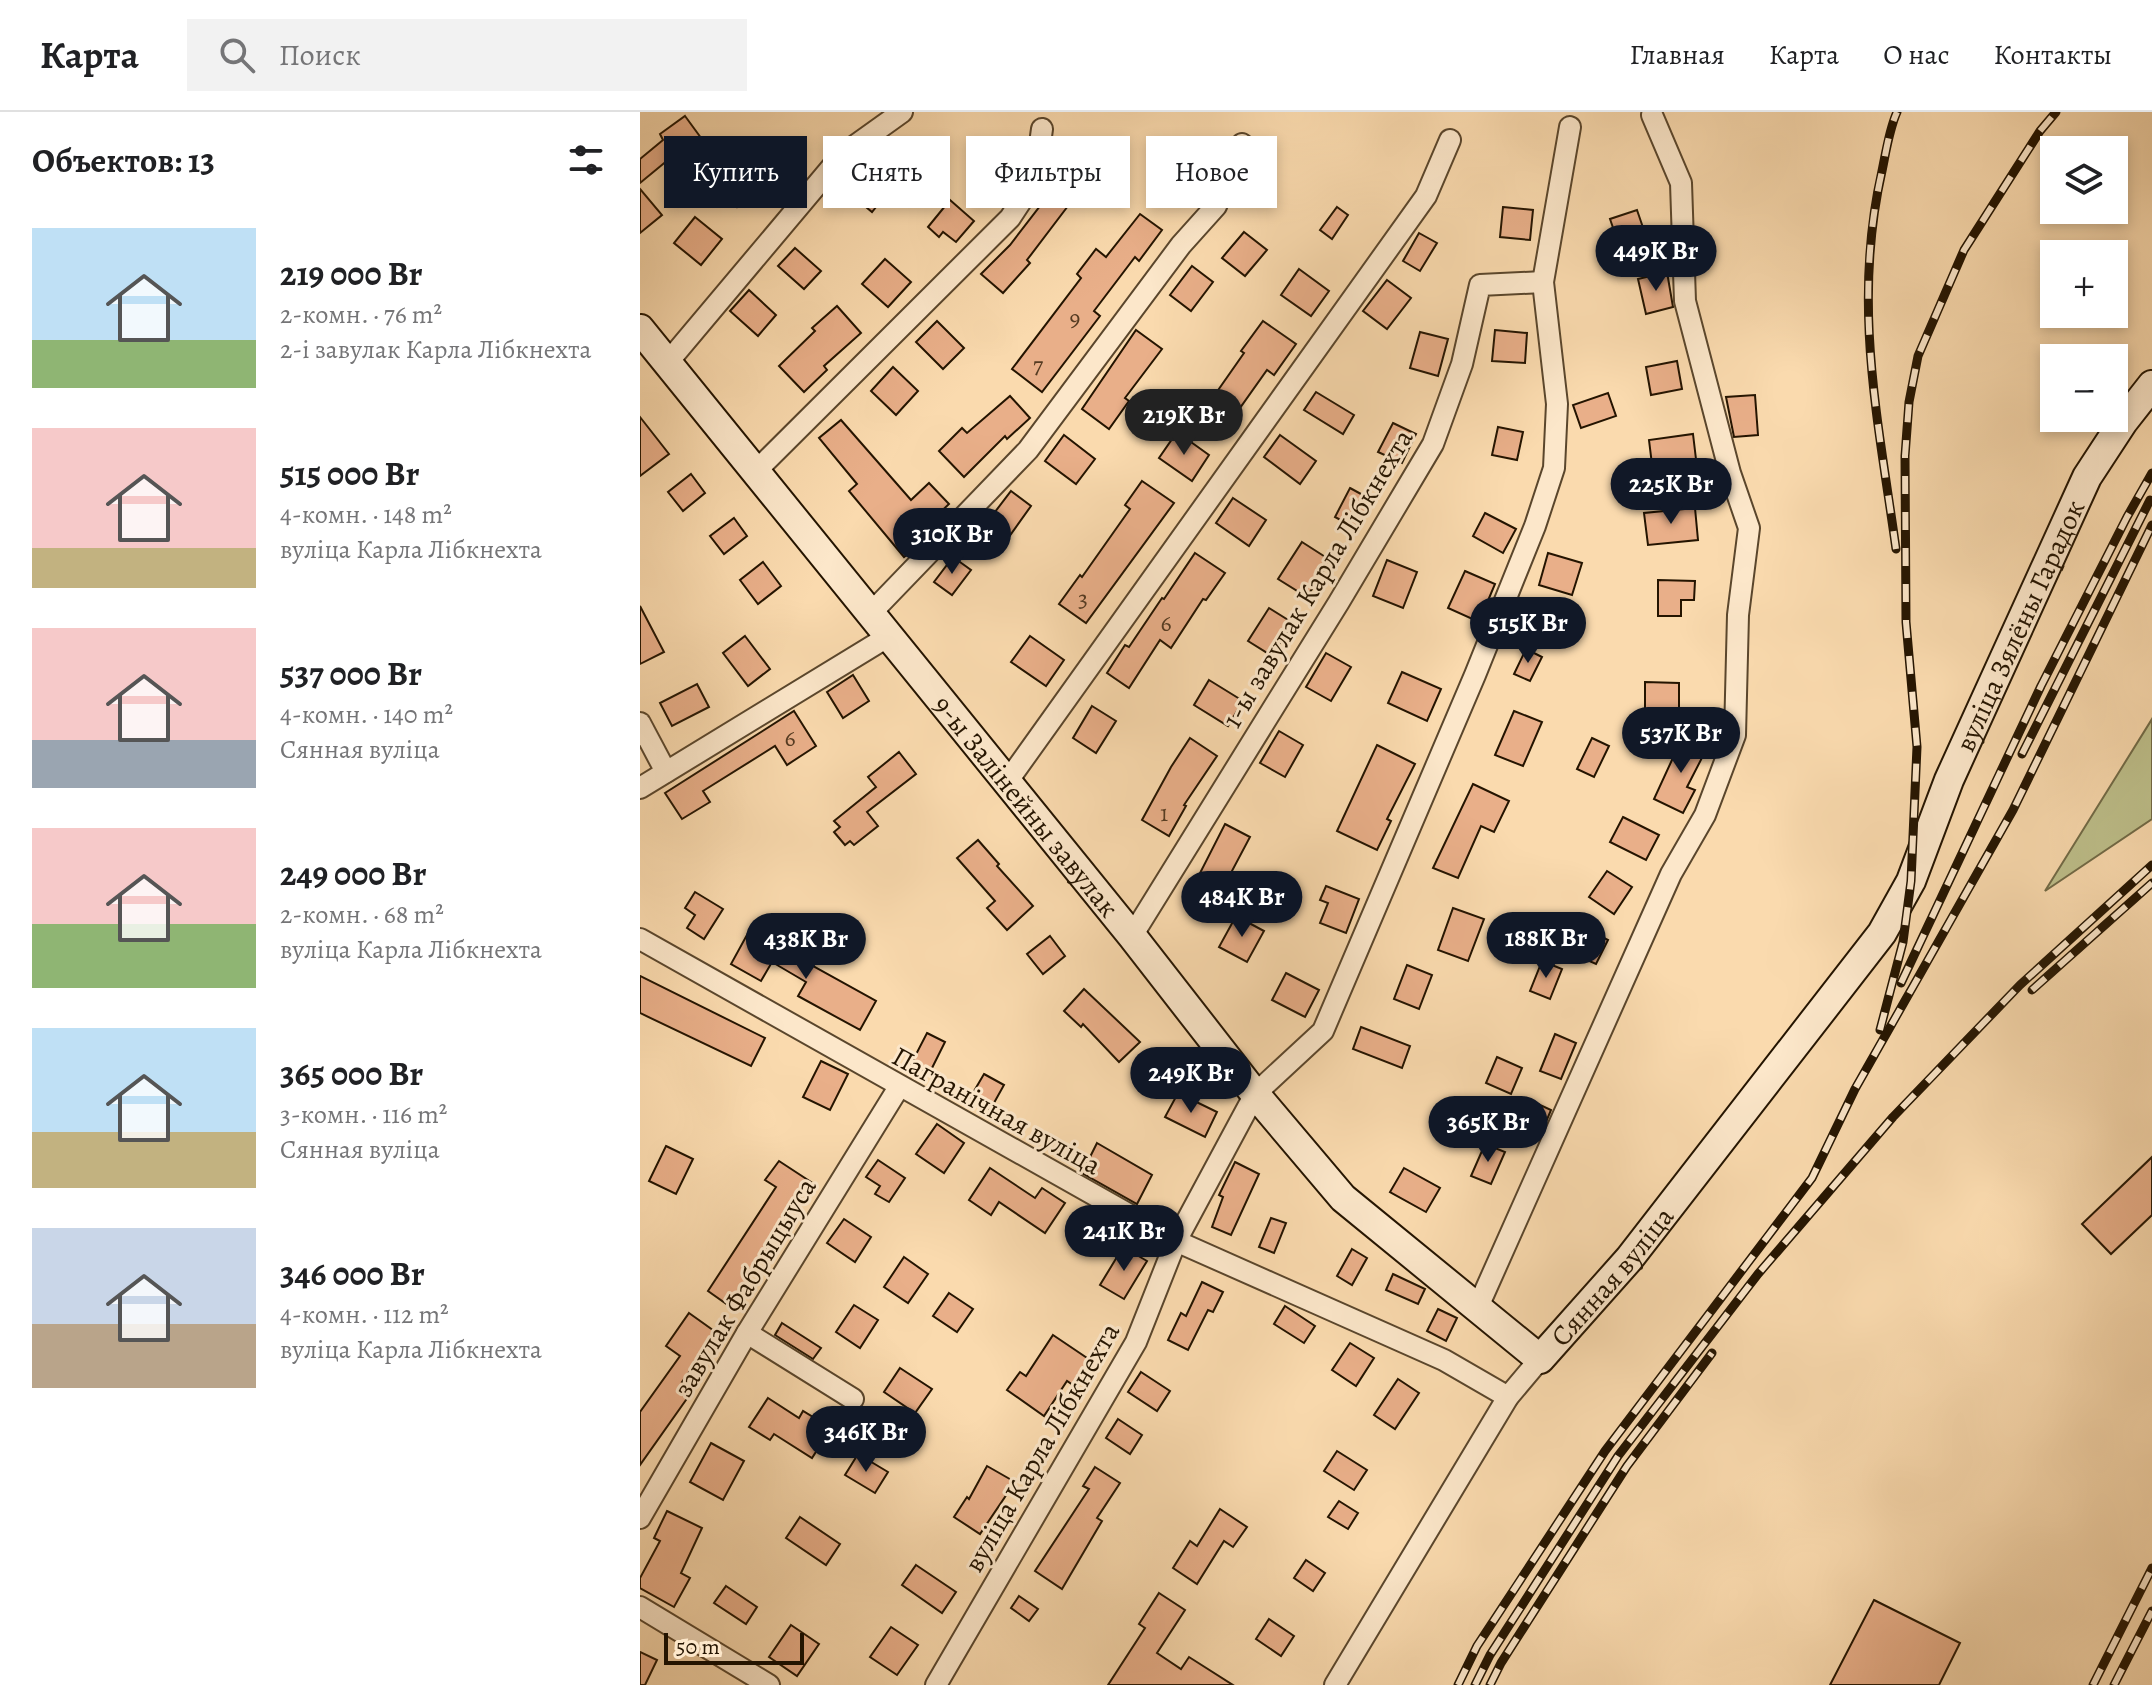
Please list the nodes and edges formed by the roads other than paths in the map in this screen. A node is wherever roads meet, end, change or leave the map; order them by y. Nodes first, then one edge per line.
1 (902, 112) edge
2 (1652, 115) dead end
3 (1570, 127) dead end
4 (1042, 129) dead end
5 (1450, 140) dead end
6 (1214, 208) edge
7 (1543, 282) junction
8 (640, 329) edge
9 (668, 362) junction
10 (2152, 385) edge
11 (756, 471) junction
12 (871, 613) junction
13 (889, 636) junction
14 (640, 723) edge
15 (666, 772) junction
16 (1007, 782) junction
17 (640, 788) edge
18 (1911, 881) joint
19 (1132, 936) junction
20 (640, 939) edge
21 (899, 1087) junction
22 (1255, 1094) junction
23 (1176, 1241) junction
24 (1477, 1309) junction
25 (747, 1333) junction
26 (1540, 1359) junction
27 (1508, 1397) junction
28 (853, 1399) dead end
29 (640, 1518) edge
30 (640, 1607) edge
31 (769, 1685) edge
32 (936, 1685) edge
33 (1335, 1685) edge

1 - 9 street
2 - 24 street
3 - 7 street, вуліца Карла Лібкнехта
4 - 11 street
5 - 16 street
6 - 12 street
7 - 19 street, 1-ы завулак Карла Лібкнехта
7 - 22 street, вуліца Карла Лібкнехта
8 - 9 street, 9-ы Залінейны завулак
9 - 11 street, 9-ы Залінейны завулак
10 - 18 street, вуліца Зялёны Гарадок
11 - 12 street, 9-ы Залінейны завулак
12 - 13 street, 9-ы Залінейны завулак
13 - 15 street
13 - 16 street, 9-ы Залінейны завулак
14 - 15 street
15 - 17 street
16 - 19 street, 9-ы Залінейны завулак
18 - 26 street, Сянная вуліца
19 - 22 street, 9-ы Залінейны завулак
20 - 21 street, Пагранічная вуліца
21 - 23 street, Пагранічная вуліца
21 - 25 street, завулак Фабрыцыуса
22 - 23 street, вуліца Карла Лібкнехта
22 - 24 street, 9-ы Залінейны завулак
23 - 27 street, Пагранічная вуліца
23 - 32 street, вуліца Карла Лібкнехта
24 - 26 street, 9-ы Залінейны завулак
25 - 28 street
25 - 29 street, завулак Фабрыцыуса
26 - 27 street, Сянная вуліца
27 - 33 street, Сянная вуліца
30 - 31 street

